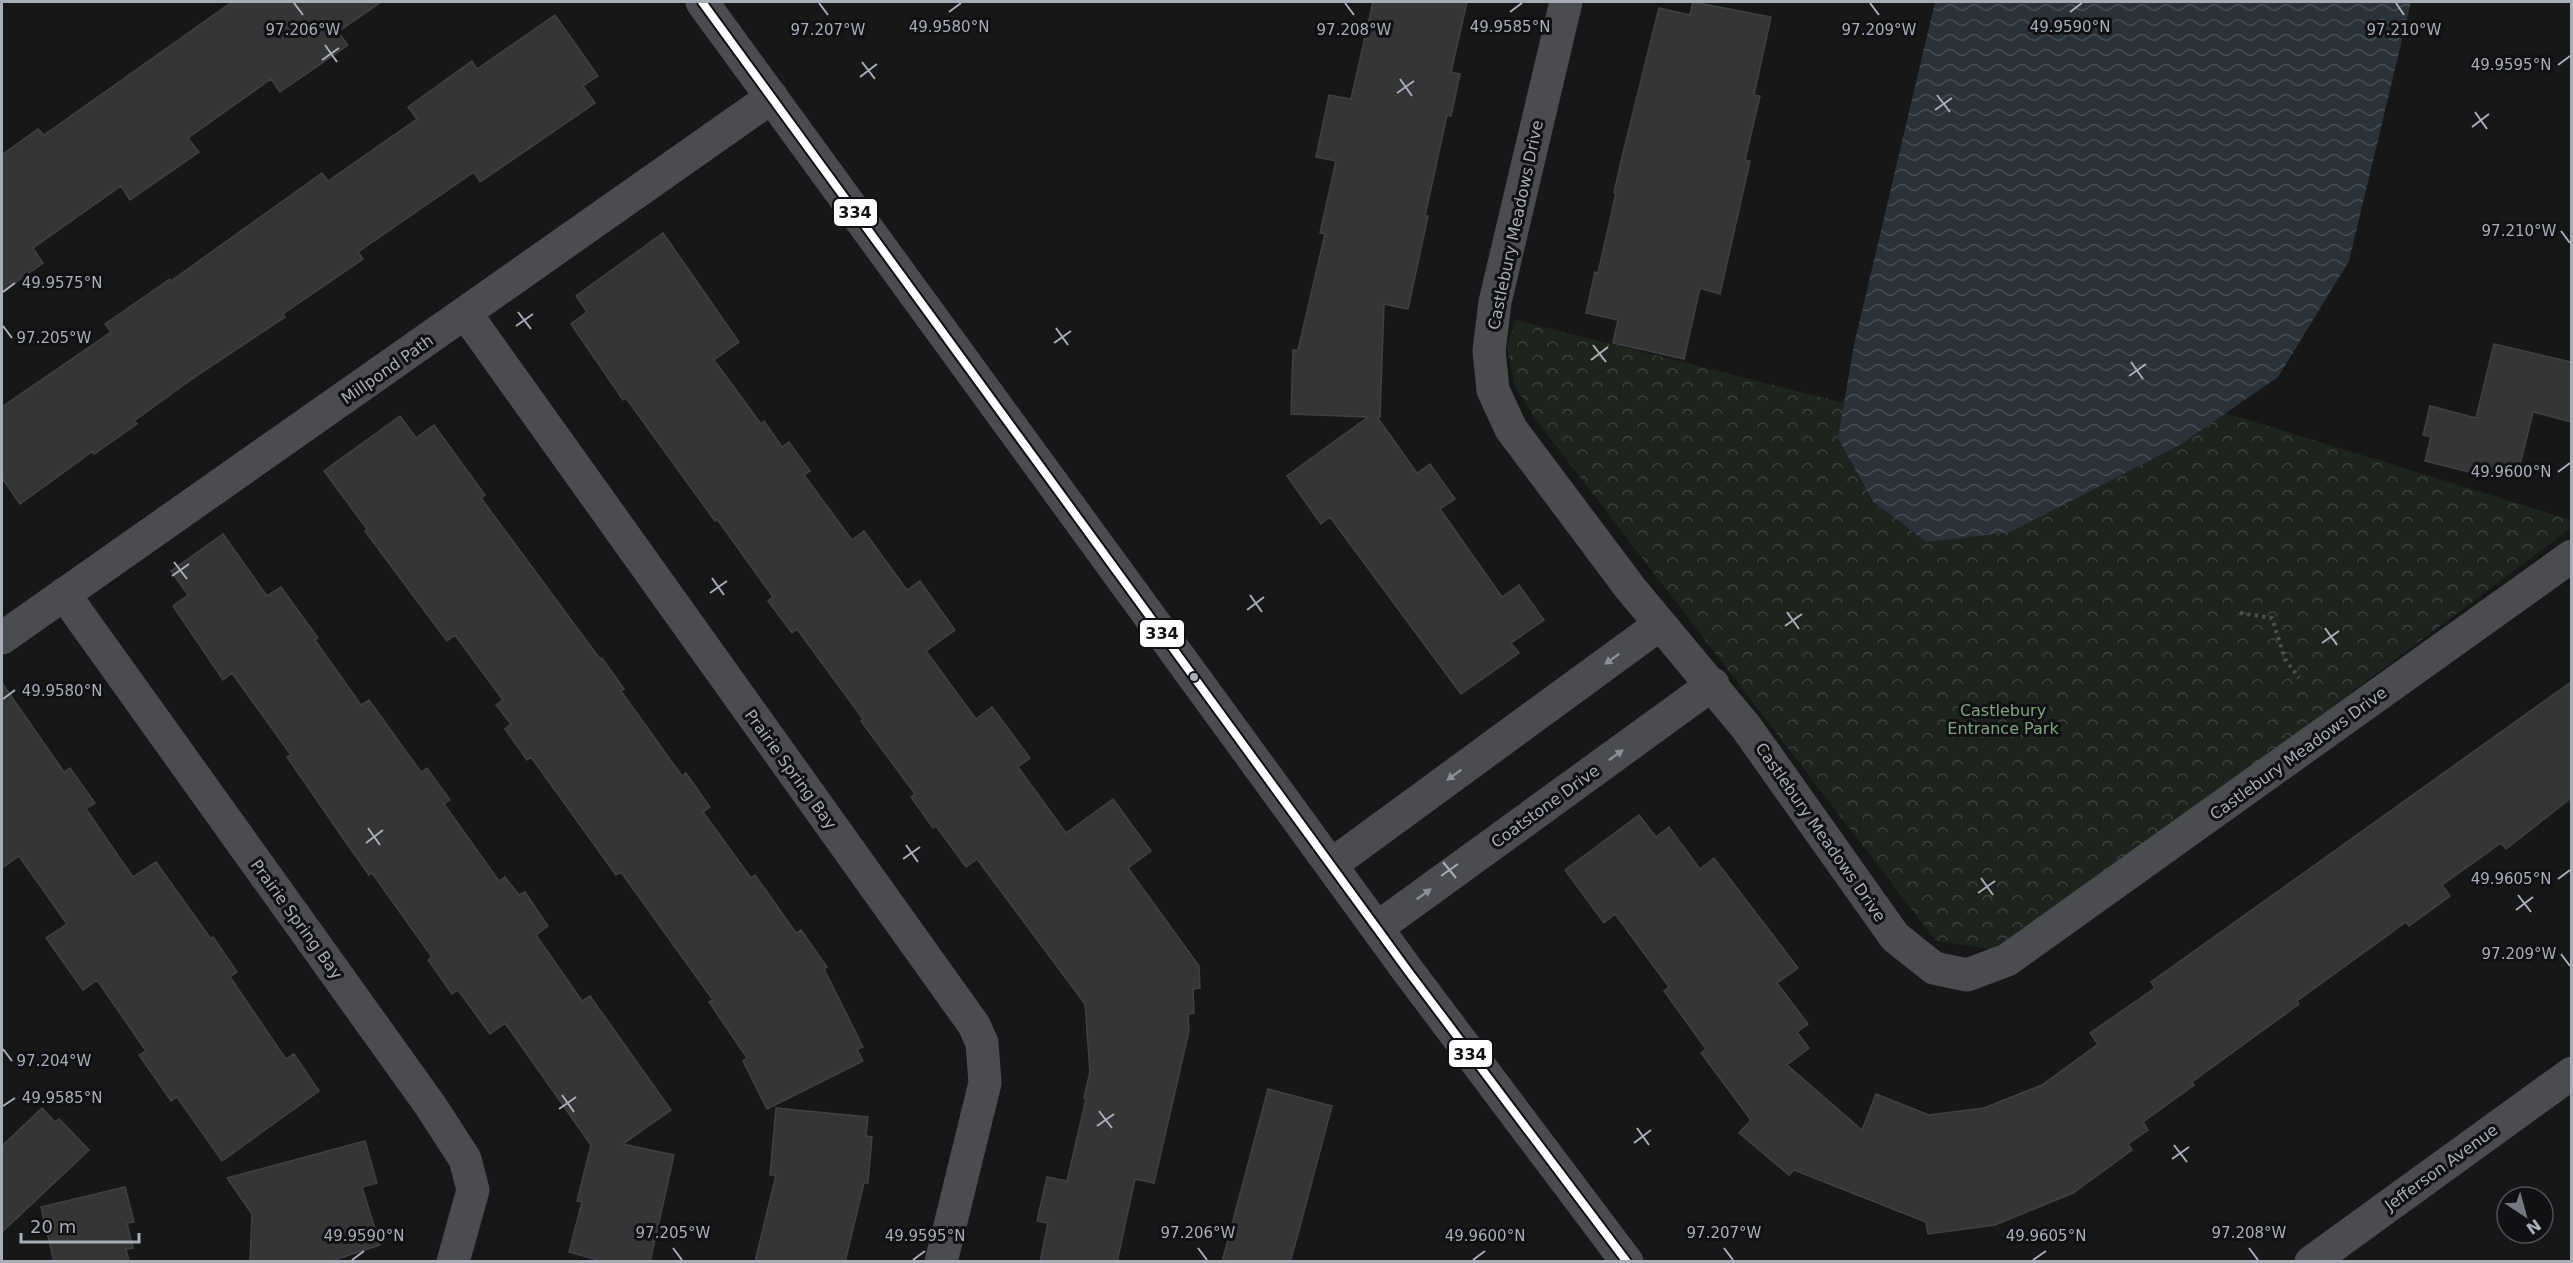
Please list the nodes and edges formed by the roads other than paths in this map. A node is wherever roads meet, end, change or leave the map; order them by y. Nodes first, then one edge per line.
1 (702, 2) edge
2 (1566, 2) edge
3 (772, 97) junction
4 (466, 314) junction
5 (2571, 556) edge
6 (64, 594) junction
7 (1659, 625) junction
8 (2, 638) edge
9 (1713, 684) junction
10 (1331, 865) junction
11 (1377, 928) junction
12 (2571, 1073) edge
13 (453, 1262) edge
14 (941, 1262) edge
15 (1627, 1262) edge
16 (2312, 1262) edge

1 - 3 street
2 - 7 street, Castlebury Meadows Drive
3 - 4 street, Millpond Path
3 - 10 street
4 - 6 street, Millpond Path
4 - 14 street, Prairie Spring Bay
5 - 9 street, Castlebury Meadows Drive
6 - 8 street, Millpond Path
6 - 13 street, Prairie Spring Bay
7 - 9 street, Castlebury Meadows Drive
7 -> 10 street
11 -> 9 street, Coatstone Drive
10 - 11 street
11 - 15 street
12 - 16 street, Jefferson Avenue

